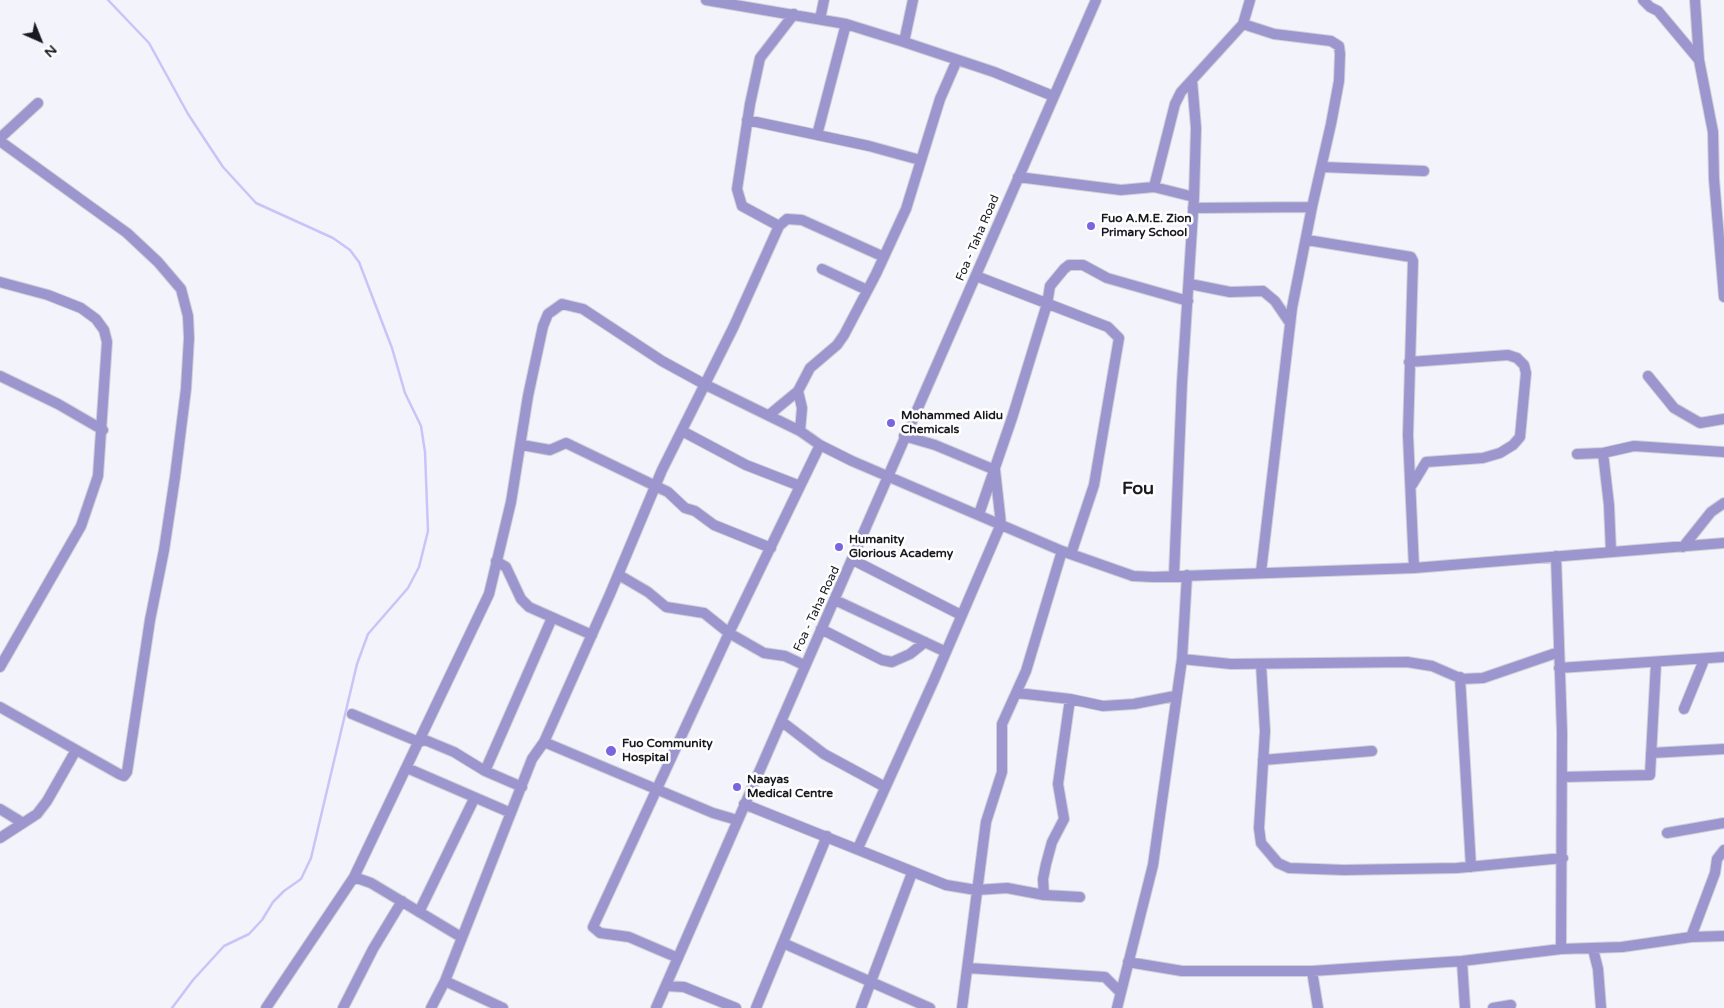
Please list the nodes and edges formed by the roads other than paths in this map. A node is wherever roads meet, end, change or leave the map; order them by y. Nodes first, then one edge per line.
1 (706, 0) edge
2 (824, 0) edge
3 (913, 0) edge
4 (1096, 0) edge
5 (1250, 0) edge
6 (1643, 0) edge
7 (1695, 0) edge
8 (750, 4) edge
9 (794, 14) junction
10 (820, 19) junction
11 (846, 24) junction
12 (1243, 24) junction
13 (904, 42) junction
14 (957, 60) junction
15 (1700, 60) junction
16 (1192, 80) junction
17 (1053, 96) junction
18 (38, 103) dead end
19 (747, 120) junction
20 (817, 135) junction
21 (0, 139) edge
22 (920, 160) junction
23 (1322, 167) junction
24 (1424, 170) dead end
25 (1018, 177) junction
26 (1154, 187) junction
27 (1194, 203) junction
28 (1312, 206) junction
29 (779, 226) junction
30 (1307, 240) junction
31 (884, 257) junction
32 (822, 269) dead end
33 (976, 276) junction
34 (0, 282) edge
35 (1190, 284) junction
36 (867, 290) junction
37 (1724, 297) edge
38 (1188, 301) junction
39 (1047, 304) junction
40 (1290, 323) junction
41 (1409, 362) junction
42 (0, 376) edge
43 (1648, 376) dead end
44 (704, 384) junction
45 (798, 390) junction
46 (769, 415) junction
47 (1724, 419) edge
48 (103, 430) junction
49 (682, 431) junction
50 (800, 431) junction
51 (904, 436) junction
52 (522, 445) junction
53 (820, 445) junction
54 (1724, 452) edge
55 (1603, 453) junction
56 (1578, 454) dead end
57 (995, 470) junction
58 (886, 476) junction
59 (1412, 484) junction
60 (657, 486) junction
61 (800, 486) junction
62 (1724, 503) edge
63 (979, 514) junction
64 (1001, 524) junction
65 (1724, 543) edge
66 (1683, 546) junction
67 (771, 548) junction
68 (1611, 552) junction
69 (1066, 553) junction
70 (1556, 556) junction
71 (853, 560) junction
72 (496, 561) junction
73 (1414, 568) junction
74 (1261, 572) junction
75 (619, 575) junction
76 (1174, 575) junction
77 (1187, 575) junction
78 (835, 600) junction
79 (961, 615) junction
80 (552, 618) junction
81 (821, 629) junction
82 (729, 633) junction
83 (592, 635) junction
84 (925, 642) junction
85 (946, 652) junction
86 (1559, 652) junction
87 (1724, 657) edge
88 (1182, 660) junction
89 (1704, 660) junction
90 (1656, 663) junction
91 (1261, 664) junction
92 (804, 665) junction
93 (0, 667) edge
94 (1559, 668) junction
95 (1460, 678) junction
96 (1017, 693) junction
97 (1175, 696) junction
98 (1070, 699) junction
99 (0, 707) edge
100 (1684, 709) dead end
101 (352, 714) dead end
102 (781, 722) junction
103 (419, 742) junction
104 (544, 742) junction
105 (1724, 749) edge
106 (76, 750) junction
107 (1372, 751) dead end
108 (1651, 753) junction
109 (1263, 760) junction
110 (406, 768) junction
111 (484, 771) junction
112 (1562, 777) junction
113 (522, 787) junction
114 (885, 787) junction
115 (656, 789) junction
116 (474, 799) junction
117 (744, 804) junction
118 (0, 809) edge
119 (511, 813) junction
120 (737, 820) junction
121 (23, 823) junction
122 (1724, 823) edge
123 (1667, 833) dead end
124 (826, 836) junction
125 (0, 838) edge
126 (858, 848) junction
127 (1724, 850) edge
128 (1563, 858) junction
129 (1471, 867) junction
130 (912, 873) junction
131 (354, 877) junction
132 (976, 890) junction
133 (1044, 894) junction
134 (1080, 897) dead end
135 (402, 901) junction
136 (419, 912) junction
137 (1724, 936) edge
138 (461, 937) junction
139 (1691, 937) junction
140 (783, 943) junction
141 (1562, 949) junction
142 (1593, 949) junction
143 (678, 958) junction
144 (1462, 961) junction
145 (1128, 962) junction
146 (968, 968) junction
147 (1312, 971) junction
148 (444, 981) junction
149 (872, 983) junction
150 (666, 986) junction
151 (1119, 991) junction
152 (1511, 1005) dead end
153 (266, 1008) edge
154 (343, 1008) edge
155 (431, 1008) edge
156 (503, 1008) edge
157 (656, 1008) edge
158 (736, 1008) edge
159 (756, 1008) edge
160 (861, 1008) edge
161 (930, 1008) edge
162 (962, 1008) edge
163 (1117, 1008) edge
164 (1318, 1008) edge
165 (1465, 1008) edge
166 (1493, 1008) edge
167 (1601, 1008) edge

1 - 8 street
2 - 10 street
3 - 13 street
4 - 17 street, Foa - Taha Road
5 - 12 street
6 - 15 street
7 - 15 street
8 - 9 street
9 - 10 street
9 - 19 street
10 - 11 street
11 - 13 street
11 - 20 street
12 - 16 street
12 - 23 street
13 - 14 street
14 - 17 street
14 - 22 street
15 - 37 street
16 - 26 street
16 - 27 street
17 - 25 street, Foa - Taha Road
18 - 21 street
19 - 20 street
19 - 29 street
20 - 22 street
21 - 106 street
22 - 31 street
23 - 24 street
23 - 28 street
25 - 26 street
25 - 33 street, Foa - Taha Road
26 - 27 street
27 - 28 street
27 - 35 street
28 - 30 street
29 - 31 street
29 - 44 street
30 - 40 street
30 - 41 street
31 - 36 street
32 - 36 street
33 - 39 street
33 - 51 street, Foa - Taha Road
34 - 48 street
35 - 38 street
35 - 40 street
36 - 45 street
38 - 39 street
38 - 76 street
39 - 57 street
39 - 69 street
40 - 74 street
41 - 59 street
41 - 59 street
42 - 48 street
43 - 47 street
44 - 46 street
44 - 49 street
44 - 52 street
45 - 46 street
45 - 50 street
46 - 50 street
48 - 93 street
49 - 60 street
49 - 61 street
50 - 53 street
51 - 57 street
51 - 58 street, Foa - Taha Road
52 - 60 street
52 - 72 street
53 - 58 street
53 - 61 street
54 - 55 street
55 - 56 street
55 - 68 street
57 - 63 street
57 - 64 street
58 - 63 street
58 - 71 street, Foa - Taha Road
59 - 73 street
60 - 67 street
60 - 75 street
61 - 67 street
62 - 66 street
63 - 64 street
64 - 69 street
64 - 79 street
65 - 66 street
66 - 68 street
67 - 82 street
68 - 70 street
69 - 76 street
69 - 96 street
70 - 73 street
70 - 86 street
71 - 78 street, Foa - Taha Road
71 - 79 street
72 - 80 street
72 - 103 street
73 - 74 street
74 - 77 street
75 - 82 street
75 - 83 street
76 - 77 street
77 - 88 street
78 - 81 street, Foa - Taha Road
78 - 84 street
79 - 85 street
80 - 83 street
80 - 111 street
81 - 84 street
81 - 92 street, Foa - Taha Road
82 - 92 street
82 - 115 street
83 - 104 street
84 - 85 street
85 - 114 street
86 - 94 street
86 - 95 street
87 - 89 street
88 - 91 street
88 - 97 street
89 - 90 street
89 - 100 street
90 - 94 street
90 - 108 street
91 - 95 street
91 - 109 street
92 - 102 street, Foa - Taha Road
94 - 112 street
95 - 129 street
96 - 98 street
96 - 132 street
97 - 98 street
97 - 145 street
98 - 133 street
99 - 106 street
101 - 103 street
102 - 114 street
102 - 117 street, Foa - Taha Road
103 - 110 street
103 - 111 street
104 - 113 street
104 - 115 street
105 - 108 street
106 - 121 street
107 - 109 street
108 - 112 street
109 - 129 street
110 - 116 street
110 - 131 street
111 - 113 street
112 - 128 street
113 - 119 street
114 - 126 street
115 - 120 street
115 - 143 street
116 - 119 street
116 - 136 street
117 - 120 street, Foa - Taha Road
117 - 124 street
118 - 121 street
119 - 138 street
120 - 143 street, Foa - Taha Road
121 - 125 street
122 - 123 street
124 - 126 street
124 - 140 street
126 - 130 street
127 - 139 street
128 - 129 street
128 - 141 street
130 - 132 street
130 - 149 street
131 - 135 street
131 - 153 street
132 - 133 street
132 - 146 street
133 - 134 street
135 - 136 street
135 - 154 street
136 - 138 street
137 - 139 street
138 - 148 street
139 - 142 street
140 - 149 street
140 - 159 street
141 - 142 street
141 - 144 street
142 - 167 street
143 - 150 street, Foa - Taha Road
144 - 147 street
144 - 165 street
145 - 147 street
145 - 151 street
146 - 151 street
146 - 162 street
147 - 164 street
148 - 155 street
148 - 156 street
149 - 160 street
149 - 161 street
150 - 157 street, Foa - Taha Road
150 - 158 street
151 - 163 street
152 - 166 street

